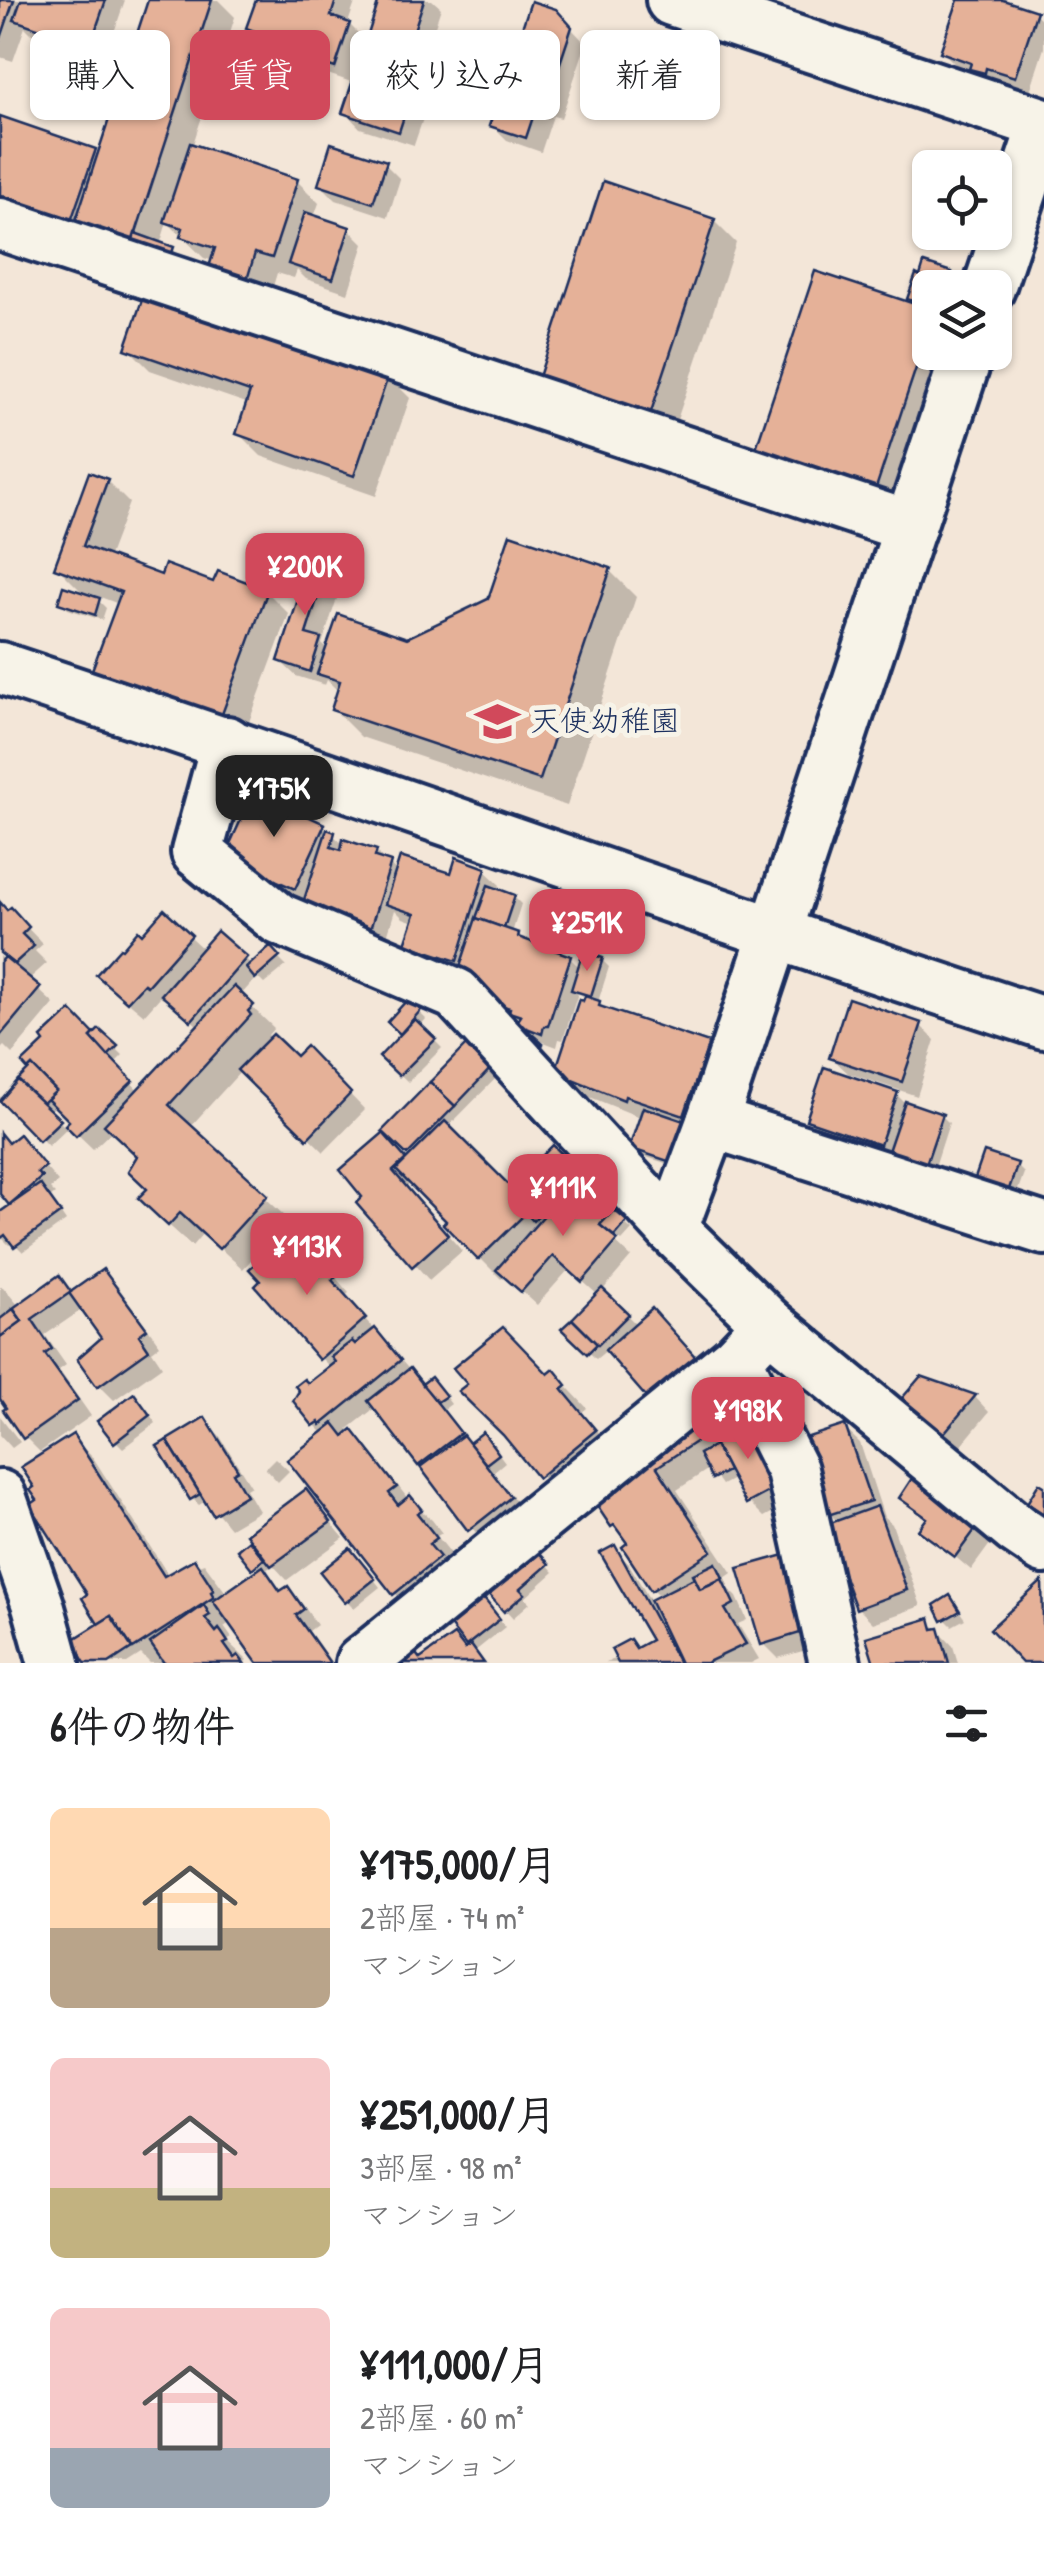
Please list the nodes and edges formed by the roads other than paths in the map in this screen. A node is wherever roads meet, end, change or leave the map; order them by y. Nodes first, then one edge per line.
1 (672, 0) edge
2 (1044, 124) edge
3 (0, 224) edge
4 (996, 270) edge
5 (962, 370) edge
6 (910, 527) junction
7 (0, 668) edge
8 (226, 742) junction
9 (774, 935) junction
10 (1044, 1022) edge
11 (712, 1122) junction
12 (672, 1229) junction
13 (1044, 1229) edge
14 (752, 1341) junction
15 (0, 1496) edge
16 (1044, 1548) edge
17 (54, 1663) edge
18 (361, 1663) edge
19 (835, 1663) edge

1 - 2 street
2 - 4 street
3 - 6 street
5 - 6 street
6 - 9 street
7 - 8 street
8 - 9 street
8 - 12 street
9 - 10 street
9 - 11 street
11 - 12 street
11 - 13 street
12 - 14 street
14 - 16 street
14 - 18 street
14 - 19 street
15 - 17 street

